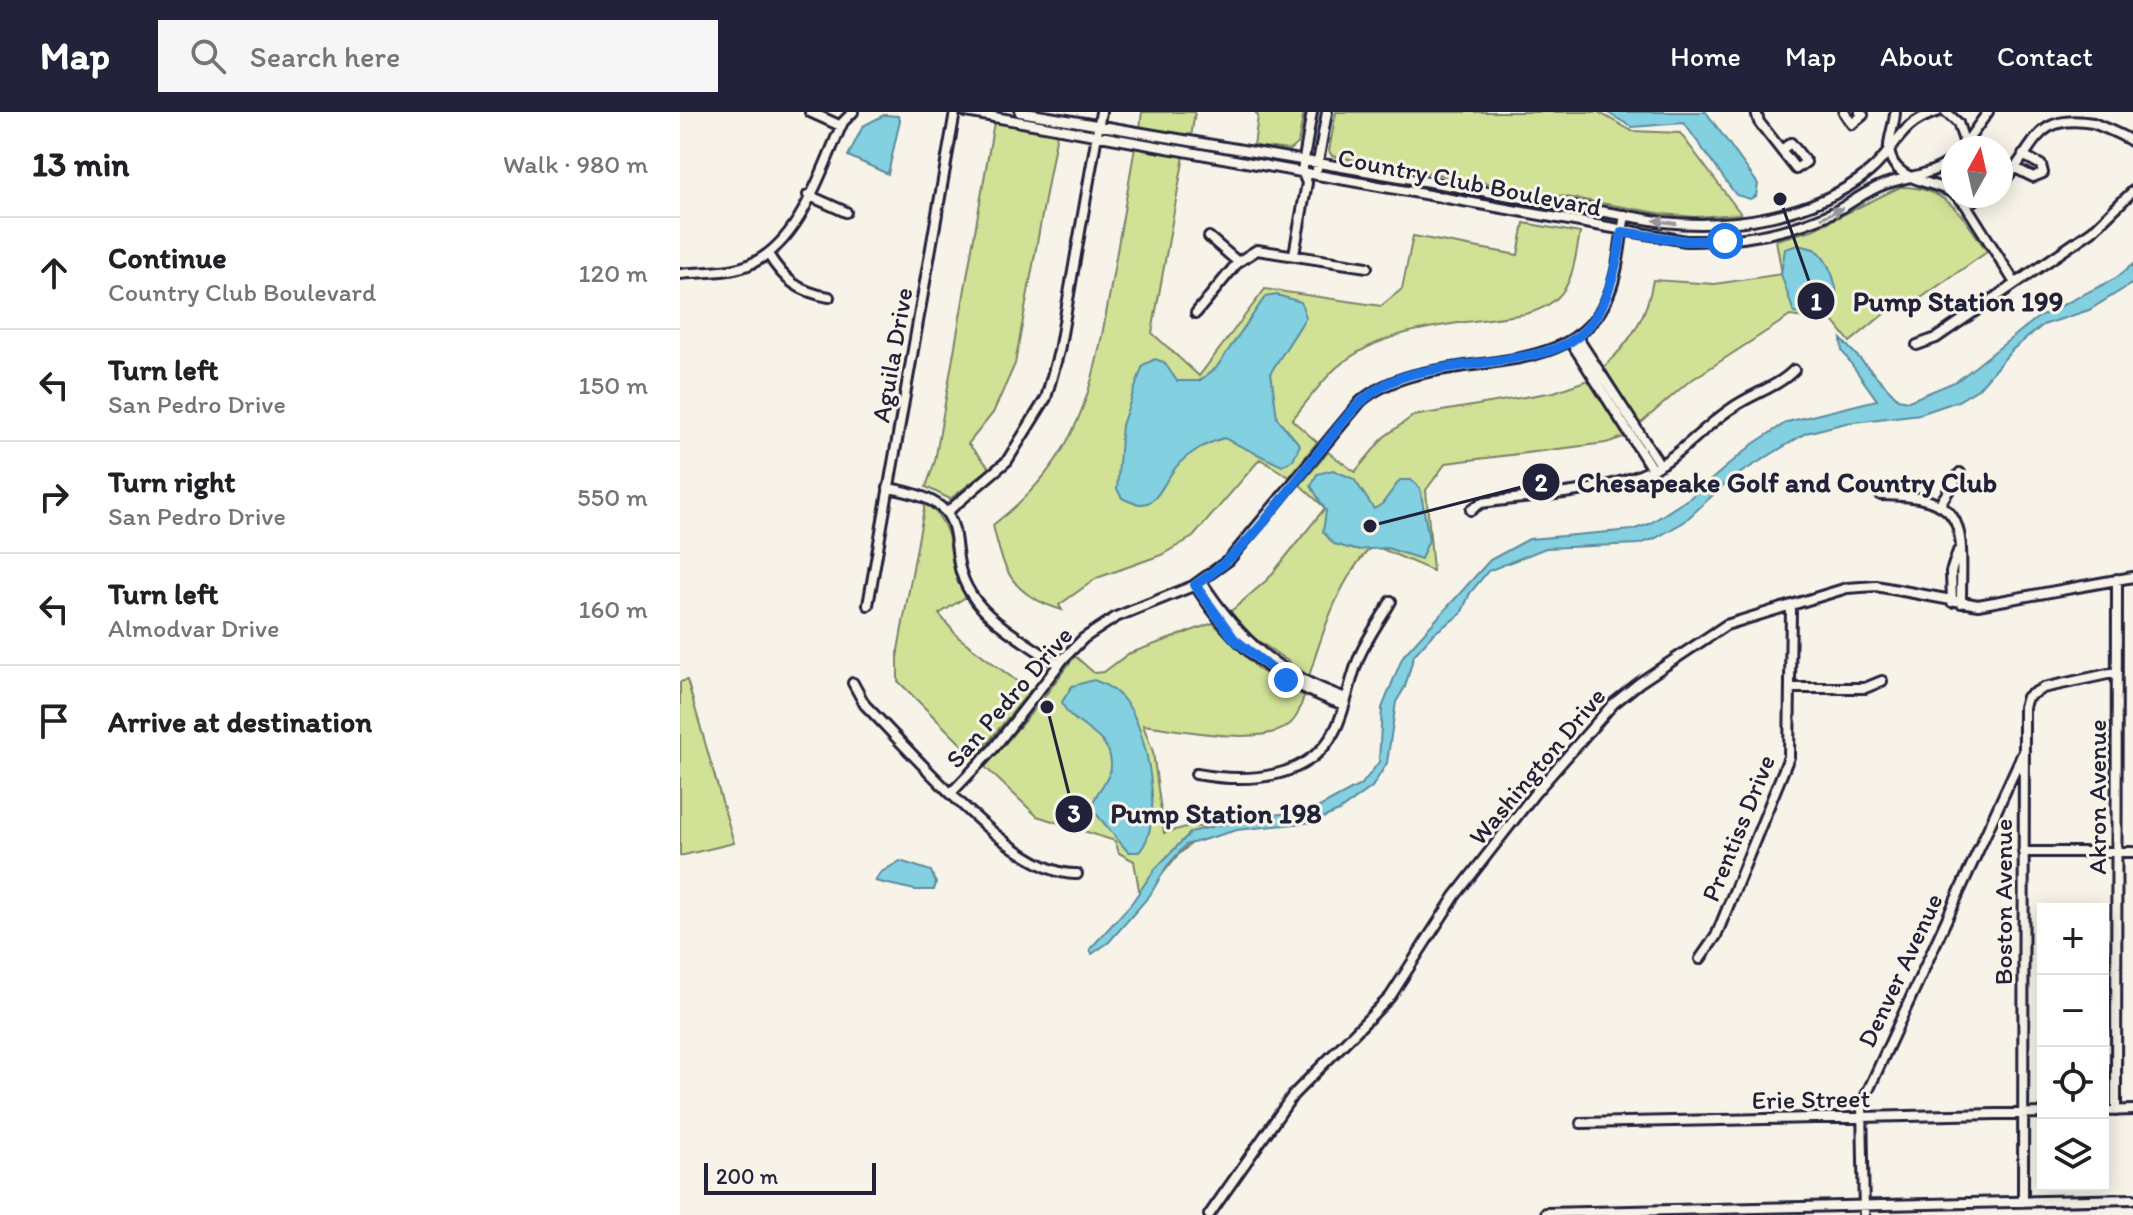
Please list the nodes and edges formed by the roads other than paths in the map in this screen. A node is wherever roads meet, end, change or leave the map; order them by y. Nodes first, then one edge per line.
1 (810, 112) edge
2 (853, 112) edge
3 (955, 112) edge
4 (966, 112) edge
5 (1020, 112) edge
6 (1101, 112) edge
7 (1312, 112) edge
8 (1327, 112) edge
9 (1756, 112) edge
10 (1844, 112) edge
11 (1860, 112) edge
12 (1895, 112) edge
13 (1937, 112) edge
14 (1946, 112) edge
15 (1988, 112) edge
16 (841, 126) junction
17 (1098, 130) junction
18 (1961, 136) edge
19 (1971, 136) edge
20 (2133, 142) edge
21 (1889, 148) junction
22 (1781, 150) dead end
23 (2023, 155) junction
24 (1941, 165) edge
25 (1303, 166) junction
26 (1317, 168) junction
27 (2015, 168) joint
28 (1913, 179) junction
29 (1307, 183) junction
30 (1941, 189) edge
31 (2133, 191) edge
32 (808, 195) junction
33 (1970, 208) edge
34 (846, 212) dead end
35 (1625, 215) junction
36 (1622, 232) junction
37 (1209, 237) dead end
38 (768, 254) junction
39 (1294, 254) junction
40 (1238, 262) junction
41 (1367, 267) dead end
42 (680, 274) edge
43 (2015, 283) junction
44 (829, 297) dead end
45 (1196, 313) dead end
46 (1574, 340) junction
47 (1917, 345) dead end
48 (1794, 370) dead end
49 (1656, 467) junction
50 (1960, 473) dead end
51 (888, 488) junction
52 (1881, 495) dead end
53 (1940, 504) junction
54 (1471, 510) dead end
55 (947, 512) junction
56 (2133, 577) edge
57 (2117, 579) junction
58 (1198, 583) junction
59 (1391, 601) dead end
60 (1956, 603) junction
61 (868, 605) dead end
62 (1791, 608) junction
63 (1059, 665) junction
64 (2117, 672) junction
65 (1882, 681) dead end
66 (853, 683) dead end
67 (1791, 688) junction
68 (1345, 701) junction
69 (2023, 753) junction
70 (1196, 774) dead end
71 (952, 792) junction
72 (2023, 852) junction
73 (2117, 852) junction
74 (2133, 852) edge
75 (1077, 874) dead end
76 (1700, 959) dead end
77 (2133, 1110) edge
78 (2109, 1111) edge
79 (2116, 1111) junction
80 (2023, 1113) junction
81 (2037, 1113) edge
82 (1861, 1117) junction
83 (1581, 1123) dead end
84 (2133, 1199) edge
85 (2023, 1202) junction
86 (1864, 1210) edge
87 (1546, 1213) edge
88 (1209, 1215) edge

1 - 16 street
2 - 16 street
3 - 51 street, Aguila Drive
4 - 17 street, Country Club Boulevard
5 - 17 street, Country Club Boulevard
6 - 17 street
7 - 25 street
8 - 26 street
9 - 22 street
10 - 11 street
12 - 21 street
13 - 21 street, Country Club Boulevard
14 - 18 street
15 - 19 street
16 - 32 street
17 - 25 street, Country Club Boulevard
17 - 55 street
20 - 23 street
21 - 28 street
21 -> 35 street, Country Club Boulevard
23 - 27 street
23 - 27 street
24 - 28 street, Country Club Boulevard
25 - 26 street, Country Club Boulevard
25 - 29 street
26 - 29 street
26 - 35 street, Country Club Boulevard
26 - 36 street, Country Club Boulevard
28 - 30 street
36 -> 28 street, Country Club Boulevard
29 - 39 street
31 - 43 street
32 - 34 street
32 - 38 street
33 - 43 street
35 - 36 street
36 - 46 street
37 - 40 street
38 - 42 street
38 - 44 street
39 - 40 street
39 - 41 street
40 - 45 street
43 - 47 street
46 - 49 street
46 - 58 street, San Pedro Drive
48 - 49 street
49 - 54 street
50 - 53 street
51 - 55 street
51 - 61 street, Aguila Drive
52 - 53 street
53 - 60 street
55 - 63 street
56 - 57 street, Washington Drive
57 - 60 street, Washington Drive
57 - 64 street, Akron Avenue
58 - 63 street, San Pedro Drive
58 - 68 street
59 - 68 street
60 - 62 street, Washington Drive
62 - 67 street, Prentiss Drive
62 - 88 street, Washington Drive
63 - 71 street, San Pedro Drive
64 - 69 street, Boston Avenue
64 - 73 street, Akron Avenue
65 - 67 street
66 - 71 street
67 - 76 street, Prentiss Drive
68 - 70 street
69 - 72 street, Boston Avenue
69 - 82 street, Denver Avenue
71 - 75 street
72 - 73 street
72 - 80 street, Boston Avenue
73 - 74 street
73 - 79 street, Akron Avenue
77 - 79 street
78 - 79 street
80 - 81 street, Erie Street
80 - 82 street, Erie Street
80 - 85 street, Boston Avenue
82 - 83 street, Erie Street
82 - 86 street, Denver Avenue
84 - 85 street
85 - 86 street
86 - 87 street

